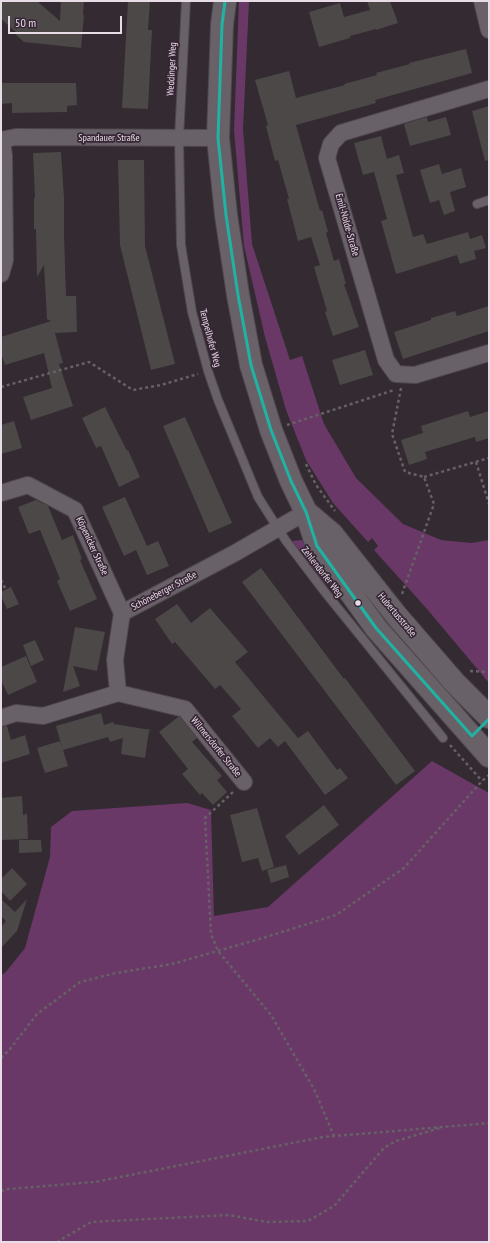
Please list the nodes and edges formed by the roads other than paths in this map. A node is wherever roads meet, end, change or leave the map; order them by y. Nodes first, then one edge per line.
1 (186, 1) edge
2 (225, 1) edge
3 (482, 1) edge
4 (489, 30) edge
5 (489, 89) edge
6 (179, 138) junction
7 (218, 138) junction
8 (2, 140) edge
9 (489, 200) edge
10 (477, 204) dead end
11 (1, 274) edge
12 (489, 353) edge
13 (1, 493) edge
14 (306, 512) junction
15 (278, 529) junction
16 (122, 613) junction
17 (416, 689) junction
18 (118, 692) junction
19 (1, 718) edge
20 (489, 718) edge
21 (472, 736) junction
22 (444, 738) road end
23 (489, 756) edge
24 (244, 782) road end

1 - 6 lane, Weddinger Weg
2 - 7 street, Hubertusstraße
3 - 4 street
5 - 12 street, Emil-Nolde-Straße
6 - 7 street, Spandauer Straße
6 - 8 street, Spandauer Straße
6 - 15 lane, Tempelhofer Weg
7 - 14 street, Hubertusstraße
8 - 11 street
9 - 10 lane
13 - 16 street, Köpenicker Straße
14 - 15 street
14 - 17 street, Hubertusstraße
14 - 20 street, Hubertusstraße
15 - 16 street, Schöneberger Straße
15 - 17 lane, Zehlendorfer Weg
16 - 18 street, Schöneberger Straße
17 - 21 street, Hubertusstraße
17 - 22 lane, Zehlendorfer Weg
18 - 19 street
18 - 24 street, Wilmersdorfer Straße
20 - 21 street
21 - 23 street, Hubertusstraße

